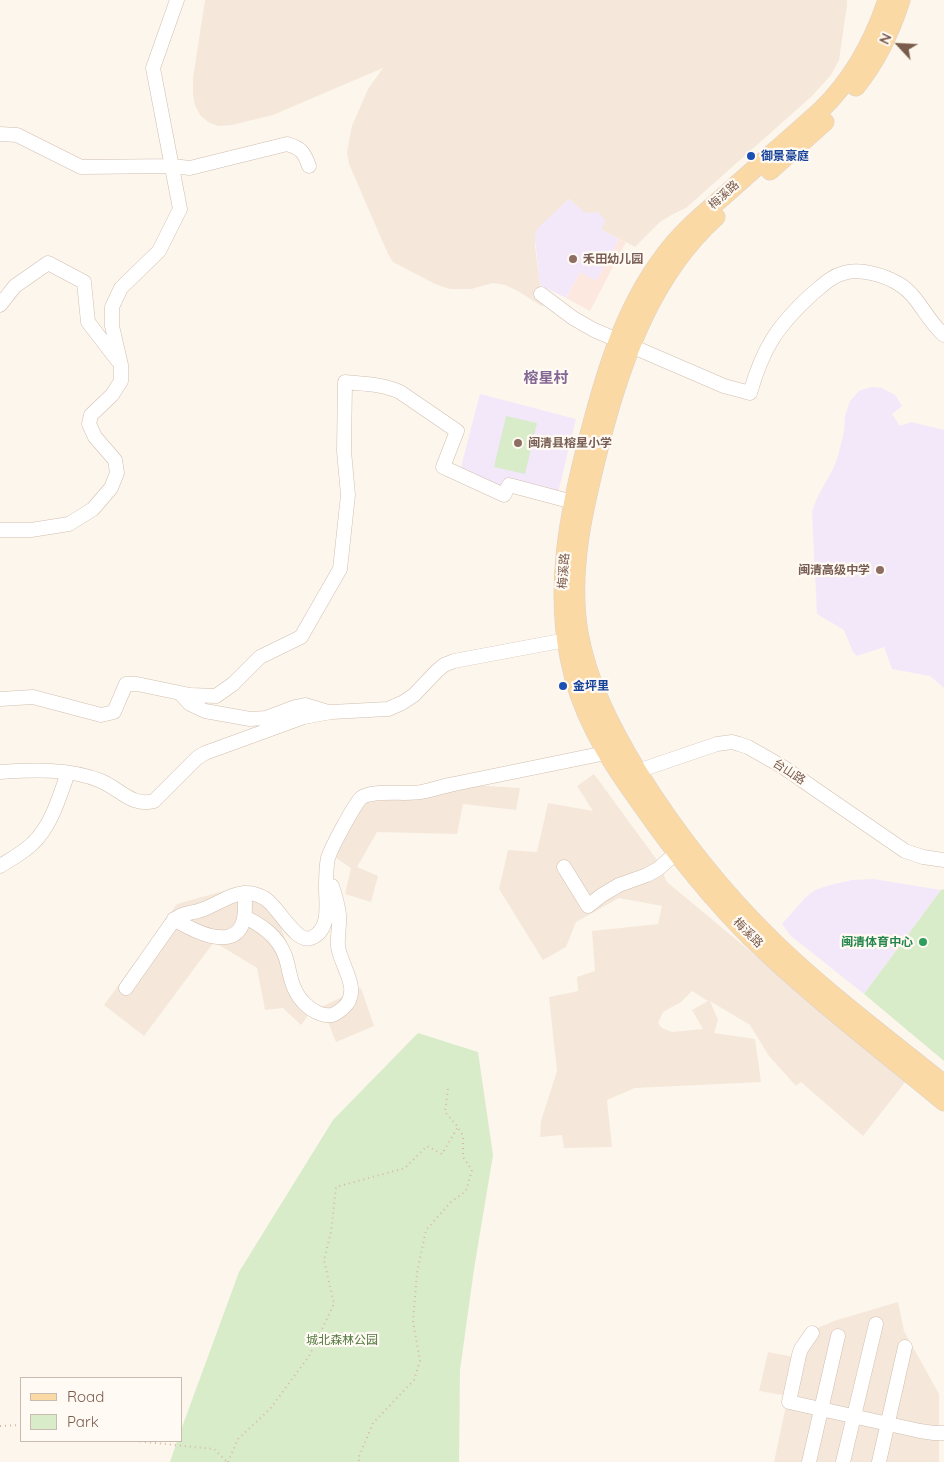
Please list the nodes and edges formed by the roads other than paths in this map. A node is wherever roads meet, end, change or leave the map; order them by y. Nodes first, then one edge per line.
1 (177, 0) edge
2 (901, 0) edge
3 (884, 4) edge
4 (0, 134) edge
5 (172, 166) junction
6 (308, 166) dead end
7 (541, 294) dead end
8 (0, 305) edge
9 (944, 335) edge
10 (624, 343) junction
11 (121, 365) junction
12 (572, 502) junction
13 (0, 530) edge
14 (566, 640) junction
15 (180, 693) junction
16 (0, 699) edge
17 (331, 712) junction
18 (606, 753) junction
19 (0, 772) edge
20 (68, 773) junction
21 (629, 774) junction
22 (676, 853) junction
23 (944, 860) edge
24 (0, 866) edge
25 (327, 866) junction
26 (564, 867) dead end
27 (244, 893) junction
28 (245, 917) junction
29 (174, 919) junction
30 (126, 988) dead end
31 (944, 1084) edge
32 (944, 1102) edge
33 (876, 1324) dead end
34 (812, 1333) dead end
35 (838, 1336) dead end
36 (905, 1347) dead end
37 (821, 1409) junction
38 (855, 1417) junction
39 (888, 1424) junction
40 (944, 1433) edge
41 (808, 1462) edge
42 (843, 1462) edge
43 (880, 1462) edge

1 - 5 street
2 - 10 main road, 梅溪路
3 - 10 main road, 梅溪路
4 - 5 street
5 - 6 street
5 - 11 street
7 - 10 street
8 - 11 street
9 - 10 street
10 - 12 main road, 梅溪路
10 - 21 main road, 梅溪路
11 - 13 street
12 - 14 main road, 梅溪路
12 - 15 street
14 - 17 street
14 - 18 main road, 梅溪路
15 - 16 street
15 - 17 street
17 - 20 street
18 - 21 main road, 梅溪路
18 - 25 street
19 - 20 street
20 - 24 street
21 - 22 main road, 梅溪路
21 - 23 street, 台山路
21 - 31 main road, 梅溪路
22 - 26 street
22 - 32 main road, 梅溪路
25 - 27 street
25 - 28 street
27 - 28 street
27 - 29 street
28 - 29 street
29 - 30 street
33 - 38 street
34 - 37 street
35 - 37 street
36 - 39 street
37 - 38 street
37 - 41 street
38 - 39 street
38 - 42 street
39 - 40 street
39 - 43 street

